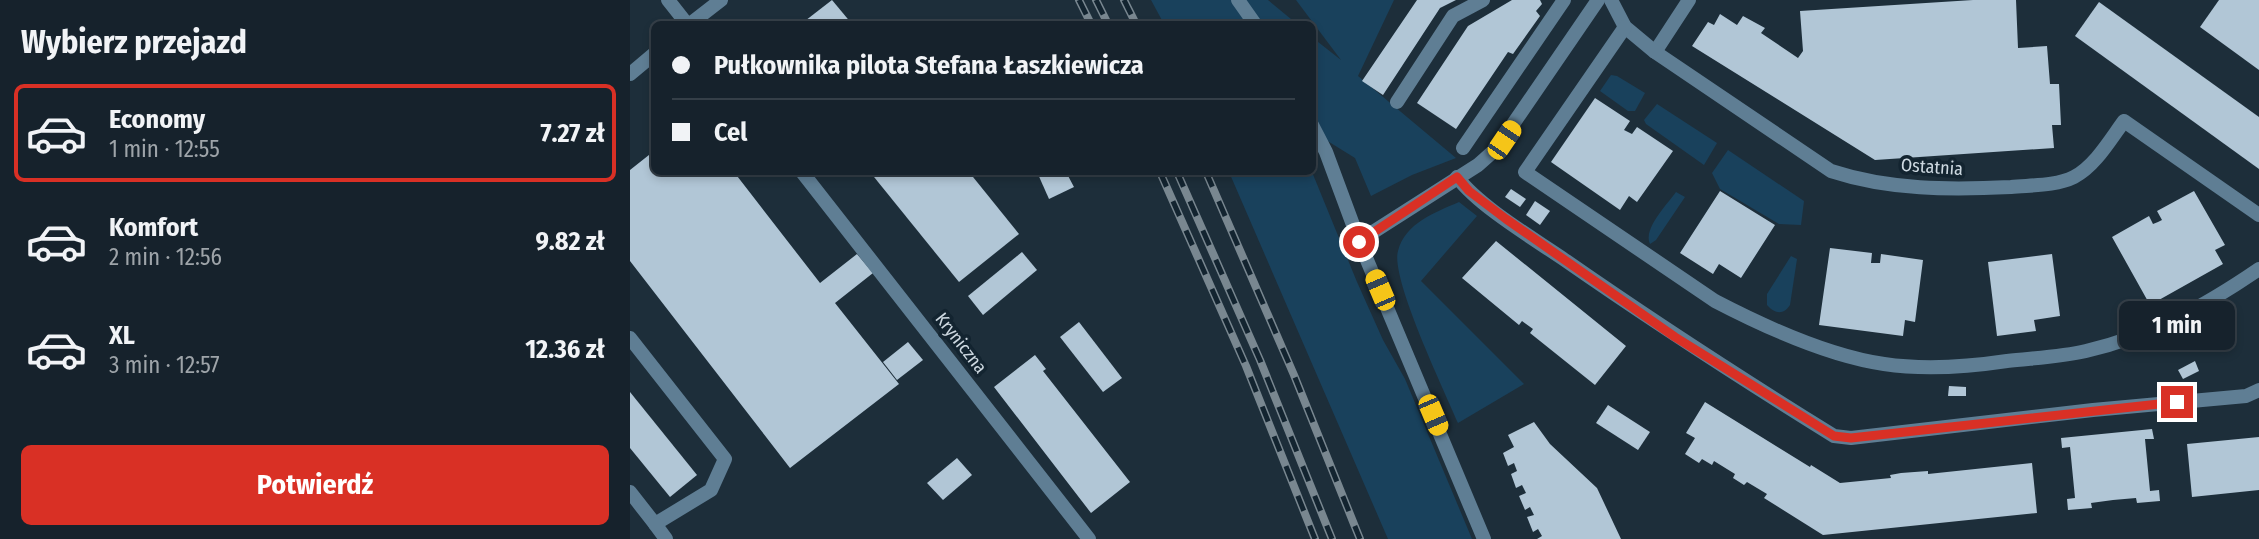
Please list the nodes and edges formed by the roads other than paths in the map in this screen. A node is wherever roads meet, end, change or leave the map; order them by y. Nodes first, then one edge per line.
1 (668, 0) edge
2 (721, 0) edge
3 (1238, 0) edge
4 (1483, 0) edge
5 (1564, 0) edge
6 (1598, 0) edge
7 (1611, 0) edge
8 (1689, 0) edge
9 (686, 21) edge
10 (693, 21) edge
11 (1253, 21) edge
12 (1625, 27) junction
13 (1655, 52) junction
14 (651, 56) edge
15 (630, 74) edge
16 (1396, 102) dead end
17 (1316, 133) edge
18 (1463, 148) dead end
19 (804, 175) edge
20 (1457, 177) junction
21 (2259, 215) edge
22 (1359, 242) junction
23 (2259, 269) edge
24 (630, 338) edge
25 (2259, 390) edge
26 (630, 492) edge
27 (655, 524) junction
28 (666, 539) edge
29 (1089, 539) edge
30 (1484, 539) edge

1 - 9 street
2 - 10 street
3 - 11 street
4 - 16 street
5 - 18 street
6 - 20 street
7 - 12 street, Ostatnia
8 - 13 street
12 - 13 street, Ostatnia
12 - 23 street
13 - 21 street, Ostatnia
14 - 15 street
17 - 22 street
19 - 29 street, Kryniczna
20 - 22 street
20 - 25 street
22 - 30 street
24 - 27 street
26 - 27 street
27 - 28 street

